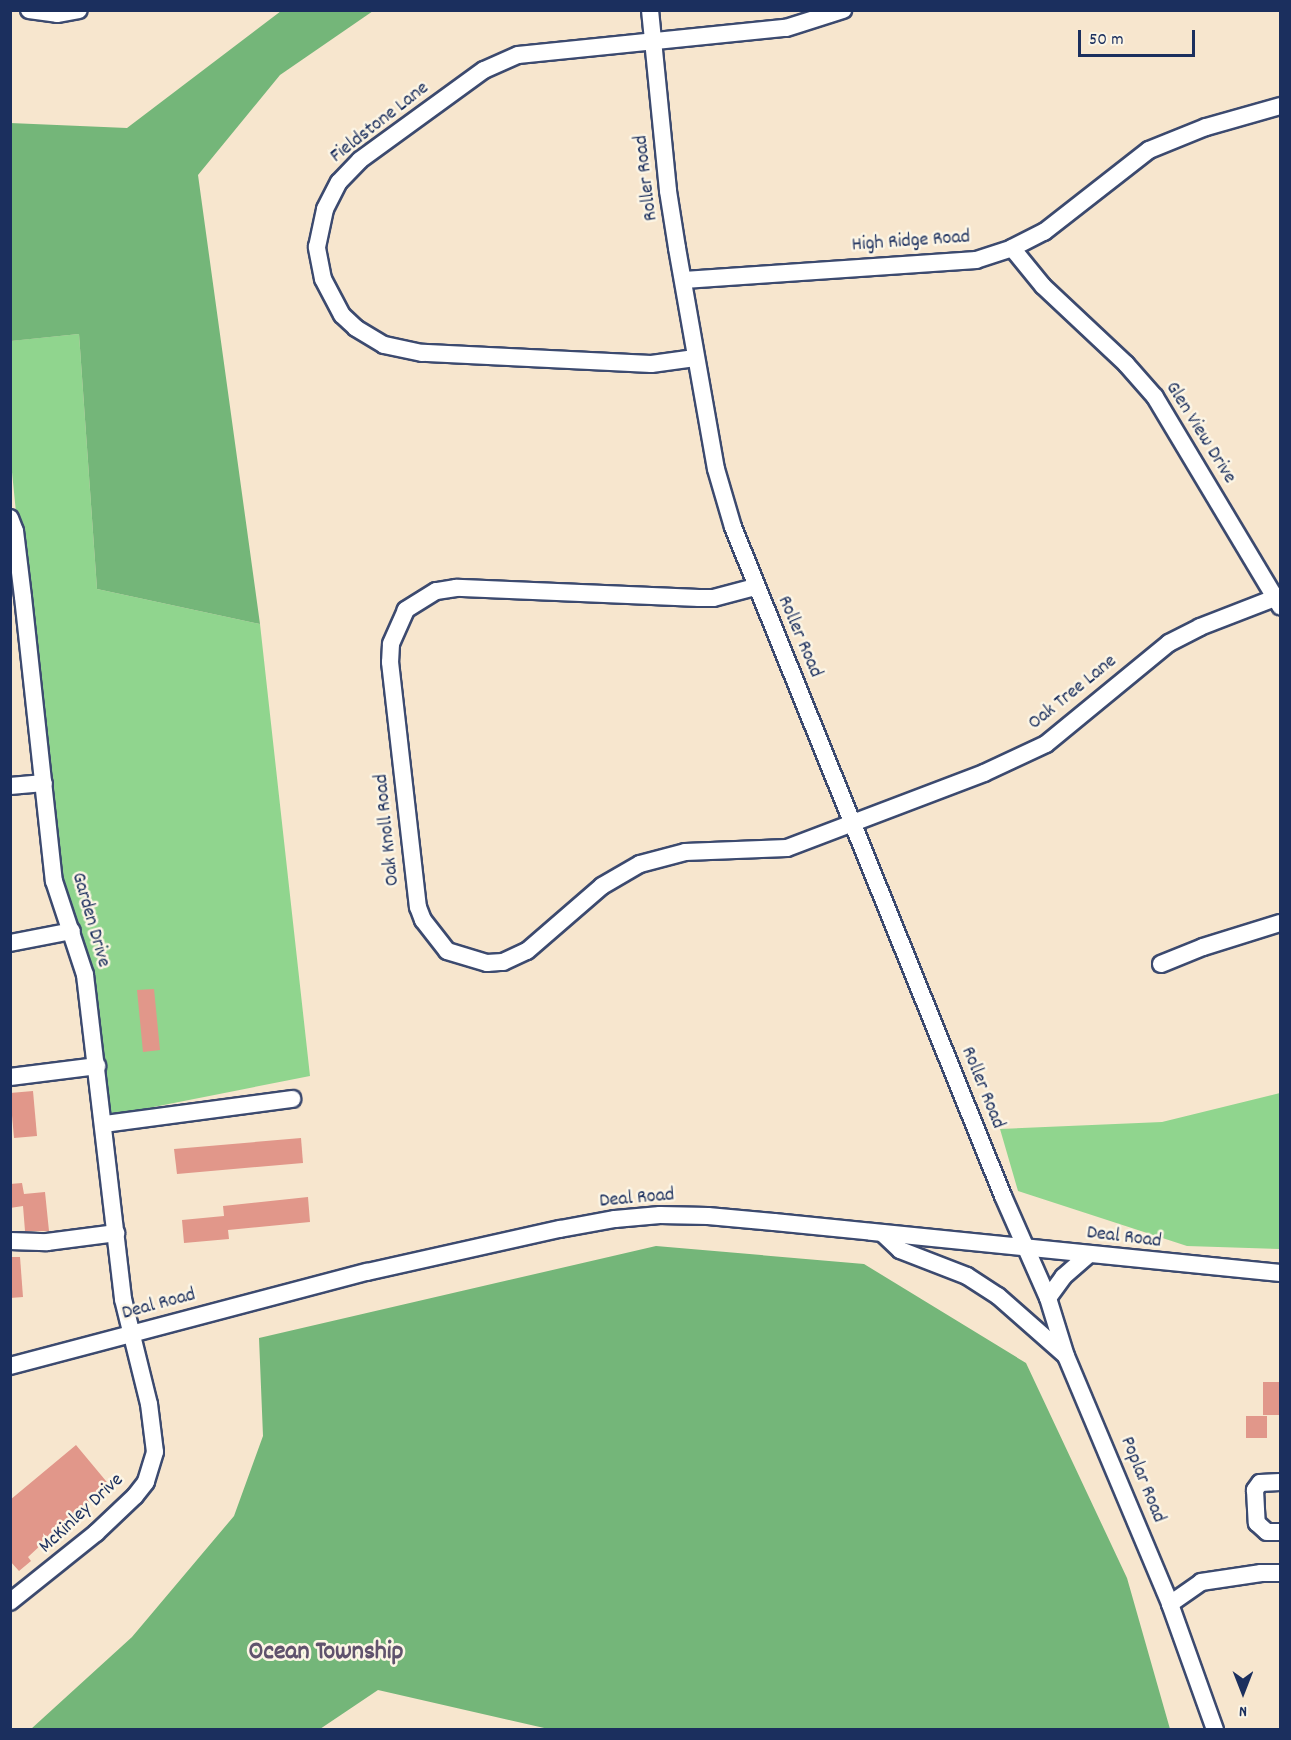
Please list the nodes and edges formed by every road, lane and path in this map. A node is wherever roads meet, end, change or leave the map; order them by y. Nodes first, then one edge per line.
1 (28, 10) edge
2 (79, 10) edge
3 (650, 10) edge
4 (843, 10) edge
5 (653, 42) junction
6 (1281, 106) edge
7 (1012, 248) junction
8 (684, 280) junction
9 (695, 358) junction
10 (10, 518) edge
11 (755, 587) junction
12 (17, 598) edge
13 (1279, 600) edge
14 (44, 783) junction
15 (10, 786) edge
16 (852, 825) junction
17 (1281, 923) edge
18 (72, 931) junction
19 (10, 943) edge
20 (1161, 964) dead end
21 (97, 1066) junction
22 (10, 1077) edge
23 (292, 1099) dead end
24 (104, 1124) junction
25 (116, 1233) junction
26 (882, 1233) junction
27 (10, 1241) edge
28 (1027, 1248) junction
29 (1089, 1254) junction
30 (1281, 1274) edge
31 (1048, 1298) junction
32 (132, 1334) junction
33 (1066, 1356) junction
34 (10, 1366) edge
35 (1281, 1482) edge
36 (1281, 1532) edge
37 (1281, 1573) edge
38 (10, 1602) edge
39 (1170, 1604) junction
40 (1215, 1730) edge

1 - 2 street
3 - 5 street, Roller Road
4 - 5 street, Fieldstone Lane
5 - 8 street, Roller Road
5 - 9 street, Fieldstone Lane
6 - 7 street, High Ridge Road
7 - 8 street, High Ridge Road
7 - 13 street, Glen View Drive
8 - 9 street, Roller Road
9 - 11 street, Roller Road
10 - 12 street, Garden Drive
11 - 16 street, Roller Road
11 - 16 street, Oak Knoll Road
12 - 14 street, Garden Drive
13 - 16 street, Oak Tree Lane
14 - 15 street
14 - 18 street, Garden Drive
16 - 28 street, Roller Road
17 - 20 street
18 - 19 street
18 - 21 street, Garden Drive
21 - 22 street
21 - 24 street, Garden Drive
23 - 24 street
24 - 25 street, Garden Drive
25 - 27 street
25 - 32 street, Garden Drive
26 - 28 street, Deal Road
26 - 32 street, Deal Road
26 - 33 street
28 - 29 street, Deal Road
28 - 31 street, Poplar Road
29 - 30 street, Deal Road
29 - 31 street
31 - 33 street, Poplar Road
32 - 34 street, Deal Road
32 - 38 street, McKinley Drive
33 - 39 street, Poplar Road
35 - 36 street
37 - 39 street
39 - 40 street, Poplar Road

